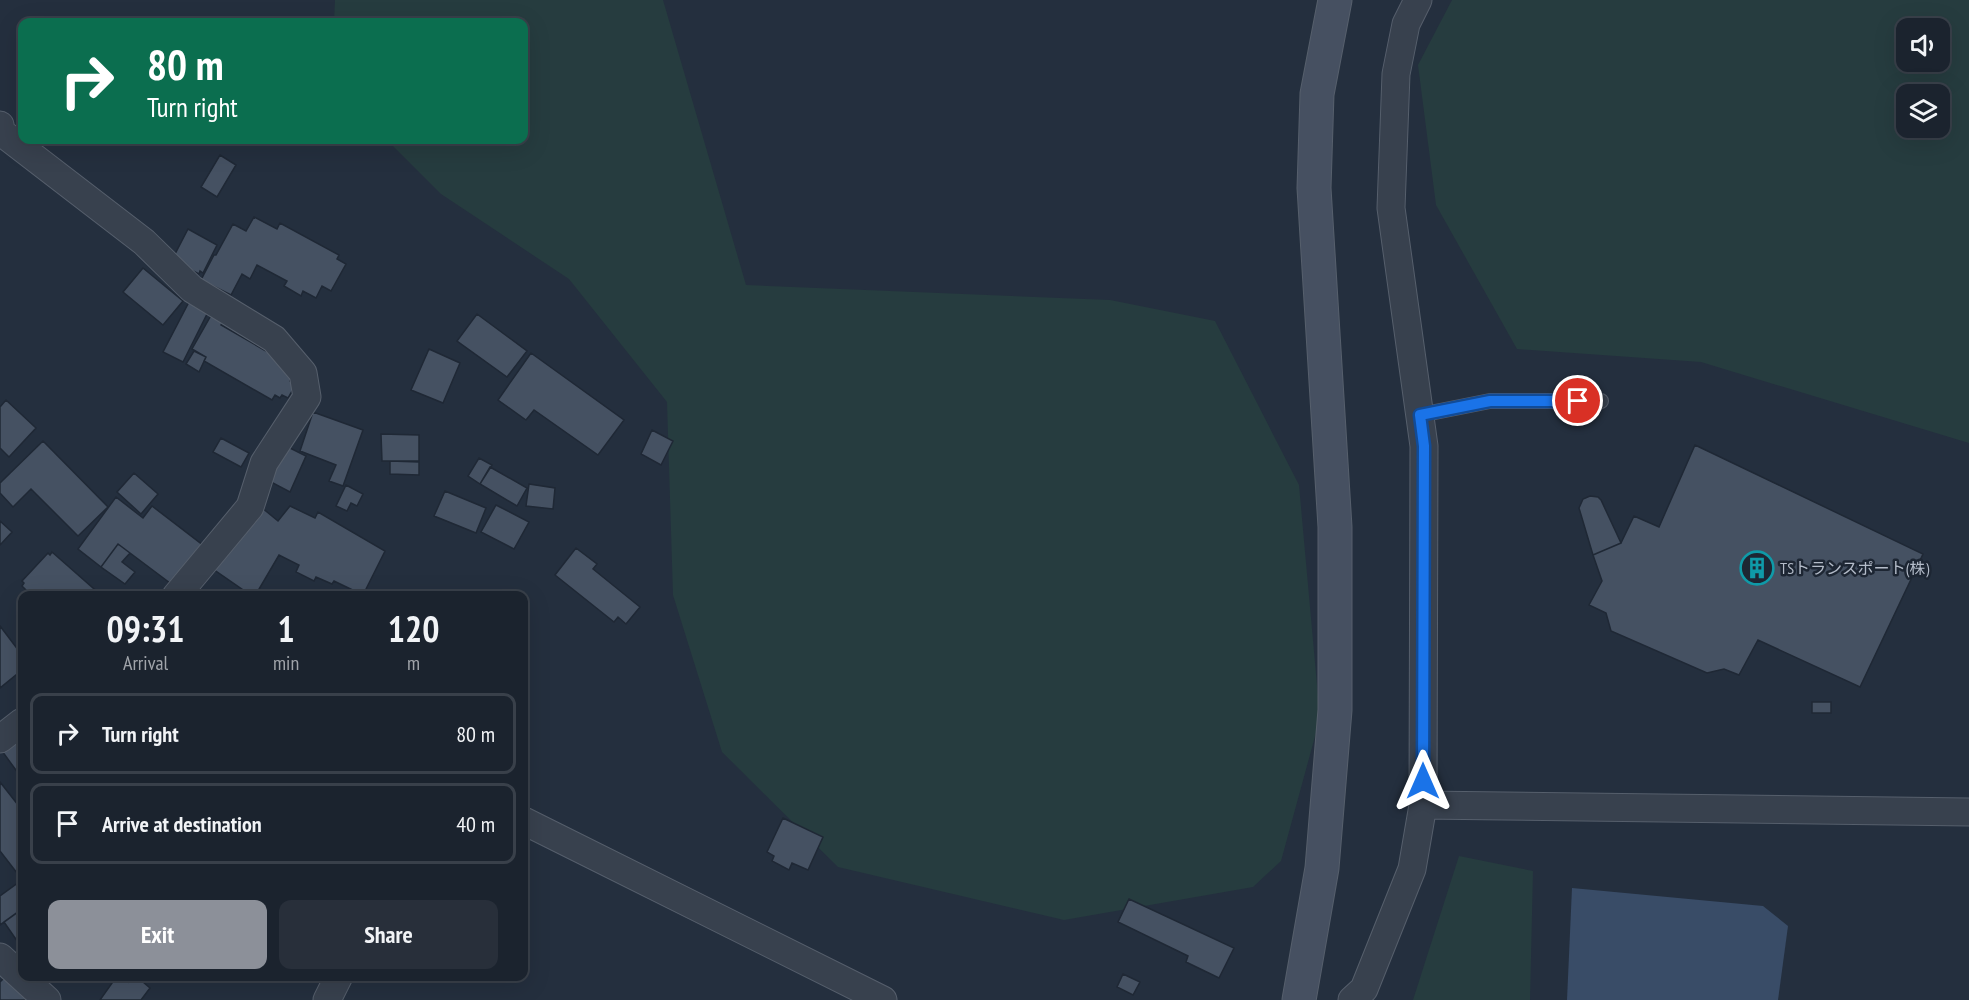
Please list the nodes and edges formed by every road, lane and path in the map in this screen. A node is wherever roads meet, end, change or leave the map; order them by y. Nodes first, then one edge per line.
1 (1335, 0) edge
2 (1418, 0) edge
3 (0, 130) edge
4 (18, 144) edge
5 (18, 144) edge
6 (1600, 401) dead end
7 (1420, 415) junction
8 (180, 591) edge
9 (18, 725) edge
10 (0, 739) edge
11 (1423, 805) junction
12 (1969, 812) edge
13 (528, 823) edge
14 (0, 957) edge
15 (18, 974) edge
16 (26, 981) edge
17 (336, 981) edge
18 (874, 998) edge
19 (46, 1000) edge
20 (327, 1000) edge
21 (1299, 1000) edge
22 (1352, 1000) edge

1 - 21 street
2 - 7 street
3 - 4 street
5 - 8 street
6 - 7 lane
7 - 11 street
9 - 10 street
11 - 12 street
11 - 22 street
13 - 18 street
14 - 15 street
16 - 19 street
17 - 20 street

